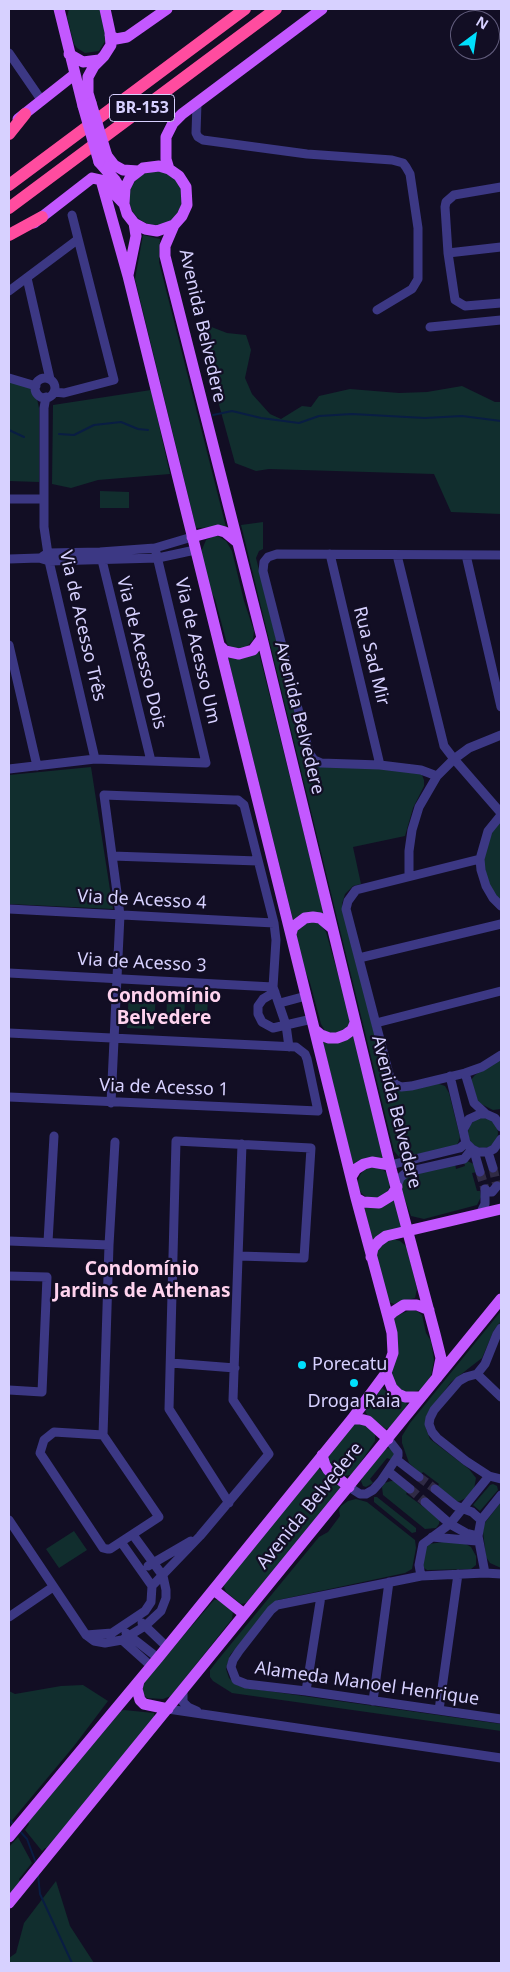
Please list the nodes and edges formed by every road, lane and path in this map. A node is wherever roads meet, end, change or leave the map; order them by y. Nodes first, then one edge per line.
1 (105, 9) edge
2 (167, 9) edge
3 (245, 9) edge
4 (276, 9) edge
5 (322, 9) edge
6 (61, 11) edge
7 (110, 35) junction
8 (9, 53) edge
9 (69, 54) junction
10 (99, 60) junction
11 (75, 74) junction
12 (42, 101) junction
13 (197, 103) junction
14 (87, 105) junction
15 (25, 114) junction
16 (9, 126) edge
17 (9, 134) edge
18 (103, 159) junction
19 (169, 169) junction
20 (138, 171) junction
21 (101, 180) junction
22 (9, 185) edge
23 (501, 188) edge
24 (124, 199) junction
25 (9, 208) edge
26 (72, 215) dead end
27 (42, 217) junction
28 (134, 223) junction
29 (174, 225) junction
30 (9, 235) edge
31 (78, 240) junction
32 (9, 242) edge
33 (501, 247) edge
34 (448, 252) junction
35 (128, 276) junction
36 (27, 278) junction
37 (9, 292) edge
38 (501, 304) edge
39 (377, 310) dead end
40 (501, 320) edge
41 (430, 327) dead end
42 (9, 378) edge
43 (42, 381) junction
44 (49, 393) junction
45 (9, 499) edge
46 (43, 499) junction
47 (192, 537) junction
48 (176, 541) junction
49 (236, 541) junction
50 (155, 548) junction
51 (195, 550) junction
52 (180, 553) junction
53 (330, 554) junction
54 (397, 555) junction
55 (466, 555) junction
56 (501, 555) edge
57 (101, 556) junction
58 (49, 557) junction
59 (158, 558) junction
60 (9, 559) edge
61 (262, 638) junction
62 (9, 646) edge
63 (220, 646) junction
64 (501, 707) edge
65 (501, 735) edge
66 (95, 759) junction
67 (454, 760) junction
68 (151, 761) junction
69 (380, 765) junction
70 (37, 766) junction
71 (9, 769) edge
72 (437, 776) junction
73 (501, 814) edge
74 (112, 856) junction
75 (480, 859) junction
76 (258, 861) junction
77 (409, 876) junction
78 (501, 906) edge
79 (9, 909) edge
80 (501, 912) edge
81 (120, 915) junction
82 (274, 923) junction
83 (498, 924) edge
84 (332, 928) junction
85 (291, 934) junction
86 (359, 958) junction
87 (9, 973) edge
88 (117, 978) junction
89 (274, 990) junction
90 (501, 991) edge
91 (306, 996) junction
92 (280, 1003) junction
93 (355, 1023) junction
94 (376, 1023) junction
95 (314, 1024) junction
96 (286, 1025) junction
97 (273, 1028) junction
98 (9, 1033) edge
99 (114, 1039) junction
100 (275, 1046) junction
101 (293, 1047) junction
102 (501, 1055) edge
103 (465, 1073) junction
104 (450, 1076) junction
105 (9, 1097) edge
106 (111, 1103) junction
107 (501, 1112) edge
108 (489, 1115) junction
109 (501, 1126) edge
110 (463, 1130) junction
111 (54, 1136) dead end
112 (115, 1142) dead end
113 (501, 1143) edge
114 (242, 1144) junction
115 (470, 1148) junction
116 (488, 1152) junction
117 (390, 1165) junction
118 (493, 1168) tunnel mouth
119 (480, 1172) tunnel mouth
120 (351, 1177) junction
121 (397, 1187) junction
122 (356, 1198) junction
123 (501, 1203) edge
124 (480, 1214) junction
125 (408, 1231) junction
126 (9, 1241) edge
127 (48, 1242) junction
128 (109, 1245) junction
129 (239, 1256) junction
130 (371, 1257) junction
131 (9, 1276) edge
132 (501, 1299) edge
133 (429, 1310) junction
134 (388, 1317) junction
135 (501, 1328) edge
136 (170, 1363) junction
137 (235, 1368) junction
138 (386, 1373) junction
139 (477, 1374) junction
140 (437, 1378) junction
141 (9, 1390) edge
142 (501, 1397) edge
143 (421, 1398) junction
144 (352, 1420) junction
145 (103, 1434) junction
146 (388, 1439) junction
147 (322, 1455) junction
148 (397, 1460) junction
149 (389, 1472) junction
150 (489, 1476) junction
151 (419, 1477) tunnel mouth
152 (501, 1480) edge
153 (349, 1487) junction
154 (410, 1488) tunnel mouth
155 (435, 1490) tunnel mouth
156 (501, 1495) edge
157 (425, 1502) tunnel mouth
158 (229, 1503) junction
159 (463, 1509) junction
160 (9, 1520) edge
161 (481, 1520) junction
162 (450, 1524) junction
163 (133, 1534) junction
164 (200, 1536) junction
165 (432, 1537) junction
166 (477, 1538) junction
167 (121, 1542) junction
168 (153, 1563) junction
169 (141, 1571) junction
170 (485, 1573) junction
171 (458, 1574) junction
172 (501, 1574) edge
173 (163, 1576) junction
174 (421, 1576) junction
175 (389, 1582) junction
176 (152, 1586) junction
177 (53, 1587) junction
178 (214, 1590) junction
179 (321, 1596) junction
180 (244, 1614) junction
181 (9, 1617) edge
182 (136, 1618) junction
183 (145, 1626) junction
184 (121, 1628) junction
185 (86, 1635) junction
186 (126, 1638) junction
187 (167, 1647) junction
188 (154, 1662) junction
189 (140, 1679) junction
190 (183, 1691) junction
191 (306, 1691) junction
192 (373, 1701) junction
193 (168, 1709) junction
194 (439, 1710) junction
195 (204, 1714) junction
196 (501, 1719) edge
197 (501, 1758) edge
198 (9, 1838) edge
199 (9, 1903) edge

1 - 7 main road
2 - 7 main road
3 - 22 highway, BR-153
4 - 25 highway, BR-153
5 - 13 main road
6 - 9 main road
7 - 10 main road
8 - 12 street
9 - 10 main road
9 - 11 main road
10 - 14 main road
11 - 12 main road
11 - 14 main road
12 - 15 main road
13 - 19 main road
13 - 39 street
14 - 18 main road, bridge
15 - 16 main road
15 - 17 highway
18 - 20 main road
18 - 24 main road
19 - 20 main road
19 - 29 main road
20 - 24 main road
21 - 24 main road
21 - 27 main road
21 - 35 main road
23 - 34 street
24 - 28 main road
26 - 31 street
27 - 30 highway
27 - 32 main road
28 - 29 main road
28 - 35 main road, Avenida Belvedere
29 - 49 main road, Avenida Belvedere
31 - 36 street
31 - 44 street
33 - 34 street
34 - 38 street
35 - 47 main road, Avenida Belvedere
36 - 37 street
36 - 43 street
40 - 41 street
42 - 43 street
43 - 44 street
43 - 44 street
44 - 46 street, Via de Acesso Três
45 - 46 street
46 - 58 street, Via de Acesso Três
47 - 48 street
47 - 49 main road
47 - 51 main road, Avenida Belvedere
48 - 50 street
48 - 52 street
49 - 61 main road, Avenida Belvedere
50 - 57 street
50 - 59 street, Via de Acesso Um
51 - 52 street
51 - 63 main road, Avenida Belvedere
52 - 59 street
53 - 54 street
53 - 69 street, Rua Sad Mir
53 - 69 street
54 - 55 street
54 - 67 street
55 - 56 street
55 - 64 street
57 - 58 street
57 - 59 street
57 - 68 street, Via de Acesso Dois
58 - 60 street
58 - 66 street, Via de Acesso Três
59 - 68 street, Via de Acesso Um
61 - 63 main road
61 - 84 main road, Avenida Belvedere
62 - 70 street
63 - 85 main road, Avenida Belvedere
65 - 67 street
66 - 68 street
66 - 70 street
67 - 72 street
67 - 73 street
69 - 72 street
70 - 71 street
72 - 77 street
73 - 75 street
74 - 76 street
74 - 76 street
74 - 81 street
75 - 77 street
75 - 78 street
76 - 82 street
77 - 86 street
79 - 81 street, Via de Acesso 4
80 - 83 street
81 - 82 street, Via de Acesso 4
81 - 88 street
82 - 89 street
83 - 86 street
84 - 85 main road
84 - 93 main road, Avenida Belvedere
85 - 91 main road, Avenida Belvedere
86 - 94 street
87 - 88 street, Via de Acesso 3
88 - 89 street, Via de Acesso 3
88 - 99 street
89 - 92 street
89 - 97 street
90 - 94 street
91 - 92 street
91 - 95 main road, Avenida Belvedere
92 - 96 street
93 - 95 main road
93 - 117 main road, Avenida Belvedere
94 - 104 street
95 - 96 street
95 - 120 main road, Avenida Belvedere
96 - 97 street
96 - 101 street
97 - 100 street
98 - 99 street
99 - 100 street
99 - 106 street
100 - 101 street
101 - 106 street, Via de Acesso 1
102 - 103 street
103 - 104 street
103 - 108 street
104 - 110 street
105 - 106 street, Via de Acesso 1
107 - 108 street
108 - 109 street
108 - 110 street
110 - 115 street
111 - 127 street
112 - 128 street
113 - 116 street
114 - 129 street
114 - 129 street
114 - 136 street
115 - 116 street
115 - 117 street
115 - 119 street
115 - 121 street
116 - 118 street
117 - 120 main road
117 - 121 main road, Avenida Belvedere
120 - 122 main road, Avenida Belvedere
121 - 122 main road
121 - 125 main road, Avenida Belvedere
122 - 130 main road, Avenida Belvedere
123 - 124 main road
123 - 124 street
124 - 125 main road
125 - 130 main road
125 - 133 main road, Avenida Belvedere
126 - 127 street
127 - 128 street
128 - 145 street
129 - 137 street
130 - 134 main road, Avenida Belvedere
131 - 141 street
132 - 140 main road
133 - 134 main road
133 - 140 main road, Avenida Belvedere
134 - 138 main road, Avenida Belvedere
135 - 139 street
136 - 137 street
136 - 158 street
137 - 158 street
138 - 143 main road
138 - 144 main road, Avenida Belvedere
139 - 142 street
139 - 150 street
140 - 143 main road, Avenida Belvedere
143 - 146 main road, Avenida Belvedere
144 - 146 main road
144 - 147 main road, Avenida Belvedere
145 - 163 street
145 - 167 street
146 - 148 street
146 - 153 main road, Avenida Belvedere
147 - 153 main road
147 - 178 main road, Avenida Belvedere
148 - 149 street
148 - 151 street
149 - 153 street
149 - 154 street
150 - 152 street
150 - 159 street
153 - 180 main road, Avenida Belvedere
155 - 159 street
156 - 161 street
157 - 162 street
158 - 164 street
159 - 161 street
159 - 162 street
160 - 177 street
161 - 166 street
162 - 165 street
162 - 166 street
163 - 167 street
163 - 168 street
164 - 168 street
164 - 173 street
165 - 166 street
165 - 174 street
166 - 170 street
167 - 169 street
168 - 169 street
168 - 173 street
169 - 176 street
170 - 171 street
170 - 172 street
171 - 174 street
171 - 194 street
173 - 176 street
173 - 183 street
174 - 175 street
175 - 179 street
175 - 192 street
176 - 182 street
177 - 181 street
177 - 185 street
178 - 180 main road
178 - 187 main road, Avenida Belvedere
179 - 191 street
179 - 191 street, Alameda Manoel Henrique
180 - 190 main road, Avenida Belvedere
182 - 183 street
182 - 184 street
183 - 186 street
183 - 187 street
184 - 185 street
184 - 186 street
185 - 186 street
186 - 188 street
187 - 188 main road, Avenida Belvedere
188 - 189 main road, Avenida Belvedere
189 - 193 main road
189 - 198 main road, Avenida Belvedere
190 - 193 main road, Avenida Belvedere
190 - 195 street
191 - 192 street, Alameda Manoel Henrique
192 - 194 street, Alameda Manoel Henrique
193 - 195 street
193 - 199 main road, Avenida Belvedere
194 - 196 street, Alameda Manoel Henrique
195 - 197 street

